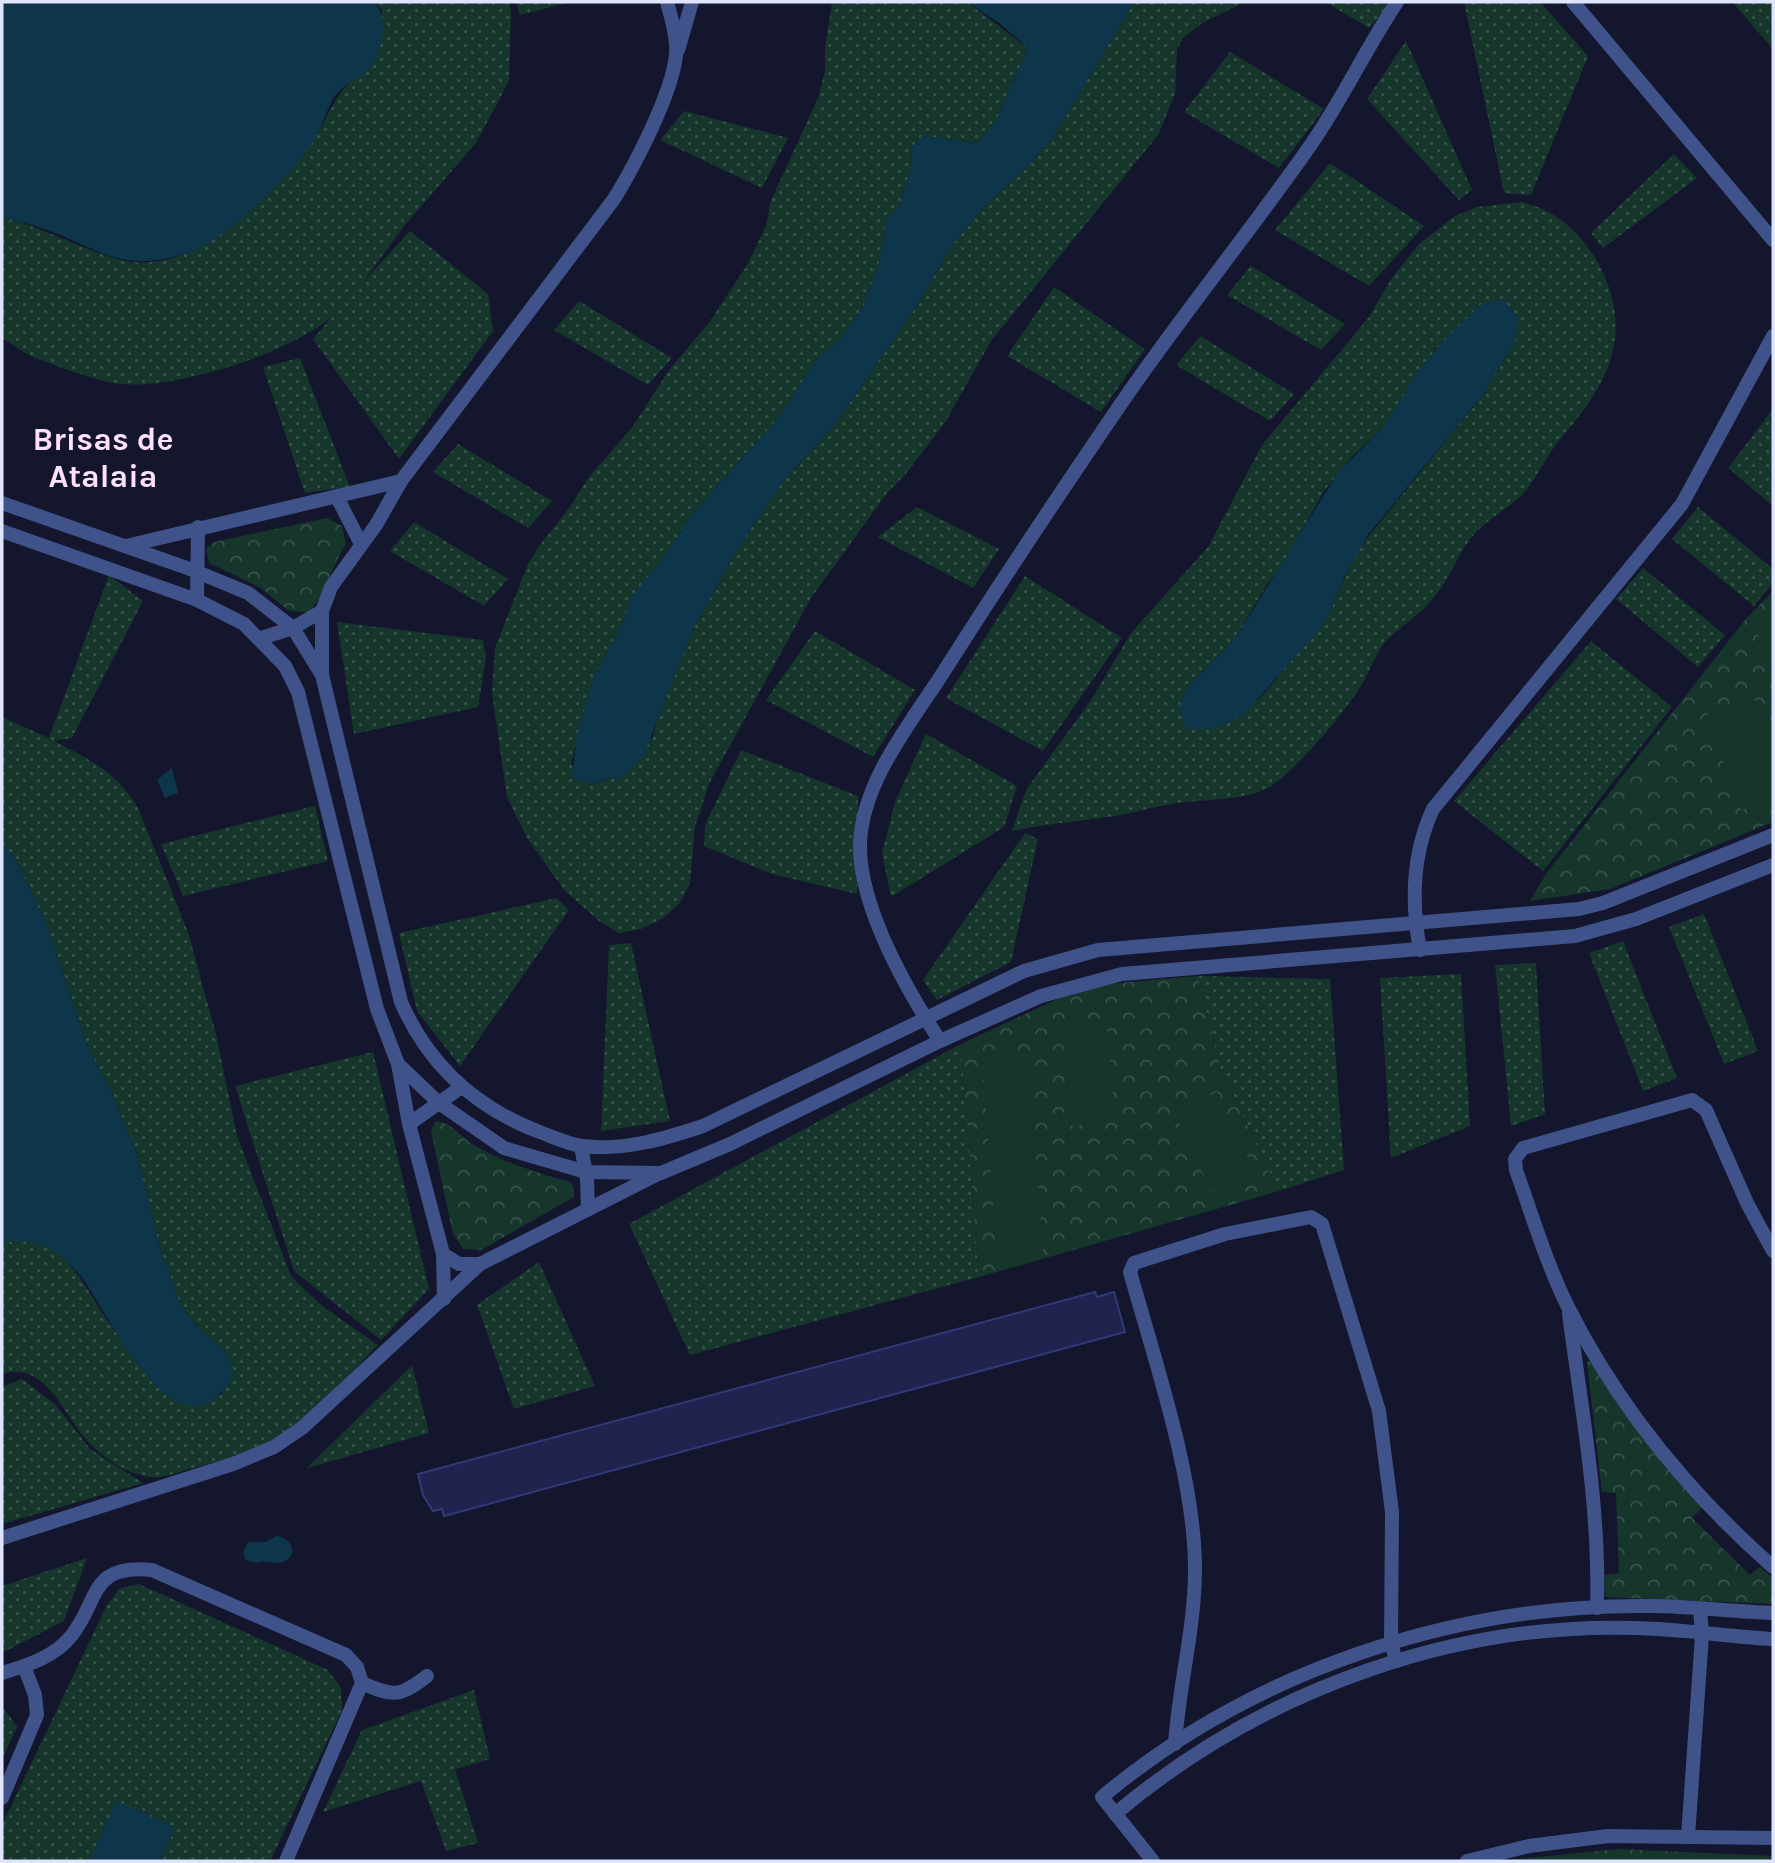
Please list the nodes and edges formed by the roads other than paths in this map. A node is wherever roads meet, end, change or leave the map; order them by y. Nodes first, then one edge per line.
1 (667, 2) edge
2 (692, 2) edge
3 (1397, 2) edge
4 (1573, 2) edge
5 (676, 54) junction
6 (1773, 240) edge
7 (1773, 336) edge
8 (401, 481) junction
9 (337, 497) junction
10 (2, 503) edge
11 (198, 527) junction
12 (2, 531) edge
13 (361, 544) junction
14 (125, 546) junction
15 (195, 571) junction
16 (197, 600) junction
17 (322, 611) junction
18 (293, 628) junction
19 (261, 638) junction
20 (322, 675) junction
21 (1773, 835) edge
22 (1773, 865) edge
23 (1414, 924) junction
24 (1420, 950) junction
25 (925, 1018) junction
26 (940, 1041) junction
27 (398, 1065) junction
28 (460, 1087) junction
29 (439, 1102) junction
30 (409, 1124) junction
31 (581, 1146) junction
32 (586, 1172) junction
33 (661, 1173) junction
34 (588, 1209) junction
35 (1773, 1251) edge
36 (443, 1254) junction
37 (480, 1264) junction
38 (444, 1299) junction
39 (1568, 1306) junction
40 (2, 1538) edge
41 (1773, 1567) edge
42 (1597, 1608) junction
43 (1700, 1609) junction
44 (1773, 1613) edge
45 (1702, 1635) junction
46 (1773, 1639) edge
47 (1391, 1643) junction
48 (1396, 1661) junction
49 (24, 1666) junction
50 (2, 1673) edge
51 (427, 1676) dead end
52 (362, 1682) junction
53 (1175, 1744) junction
54 (2, 1798) edge
55 (1115, 1814) junction
56 (1688, 1837) junction
57 (1773, 1838) edge
58 (286, 1861) edge
59 (1153, 1861) edge
60 (1467, 1861) edge

1 - 5 street
2 - 5 street
3 - 25 street
4 - 6 street
5 - 8 street
7 - 23 street
8 - 9 street
8 - 13 street
9 - 11 street
9 - 13 street
10 - 14 street
11 - 14 street
11 - 15 street
12 - 16 street
13 - 17 street
14 - 15 street
15 - 16 street
15 - 18 street
16 - 19 street
17 - 18 street
17 - 20 street
18 - 19 street
18 - 20 street
19 - 27 street
20 - 28 street
21 - 23 street
22 - 24 street
23 - 24 street
23 - 25 street
24 - 26 street
25 - 26 street
25 - 31 street
26 - 33 street
27 - 29 street
27 - 30 street
28 - 29 street
28 - 31 street
29 - 30 street
29 - 32 street
30 - 36 street
31 - 32 street
32 - 33 street
32 - 34 street
33 - 34 street
34 - 37 street
35 - 39 street
36 - 37 street
36 - 38 street
37 - 38 street
38 - 40 street
39 - 41 street
39 - 42 street
42 - 43 street
42 - 47 street
43 - 44 street
43 - 45 street
45 - 46 street
45 - 48 street
45 - 56 street
47 - 48 street
47 - 53 street
47 - 53 street
48 - 55 street
49 - 50 street
49 - 52 street
49 - 54 street
51 - 52 street
52 - 58 street
53 - 55 street
55 - 59 street
56 - 57 street
56 - 60 street

